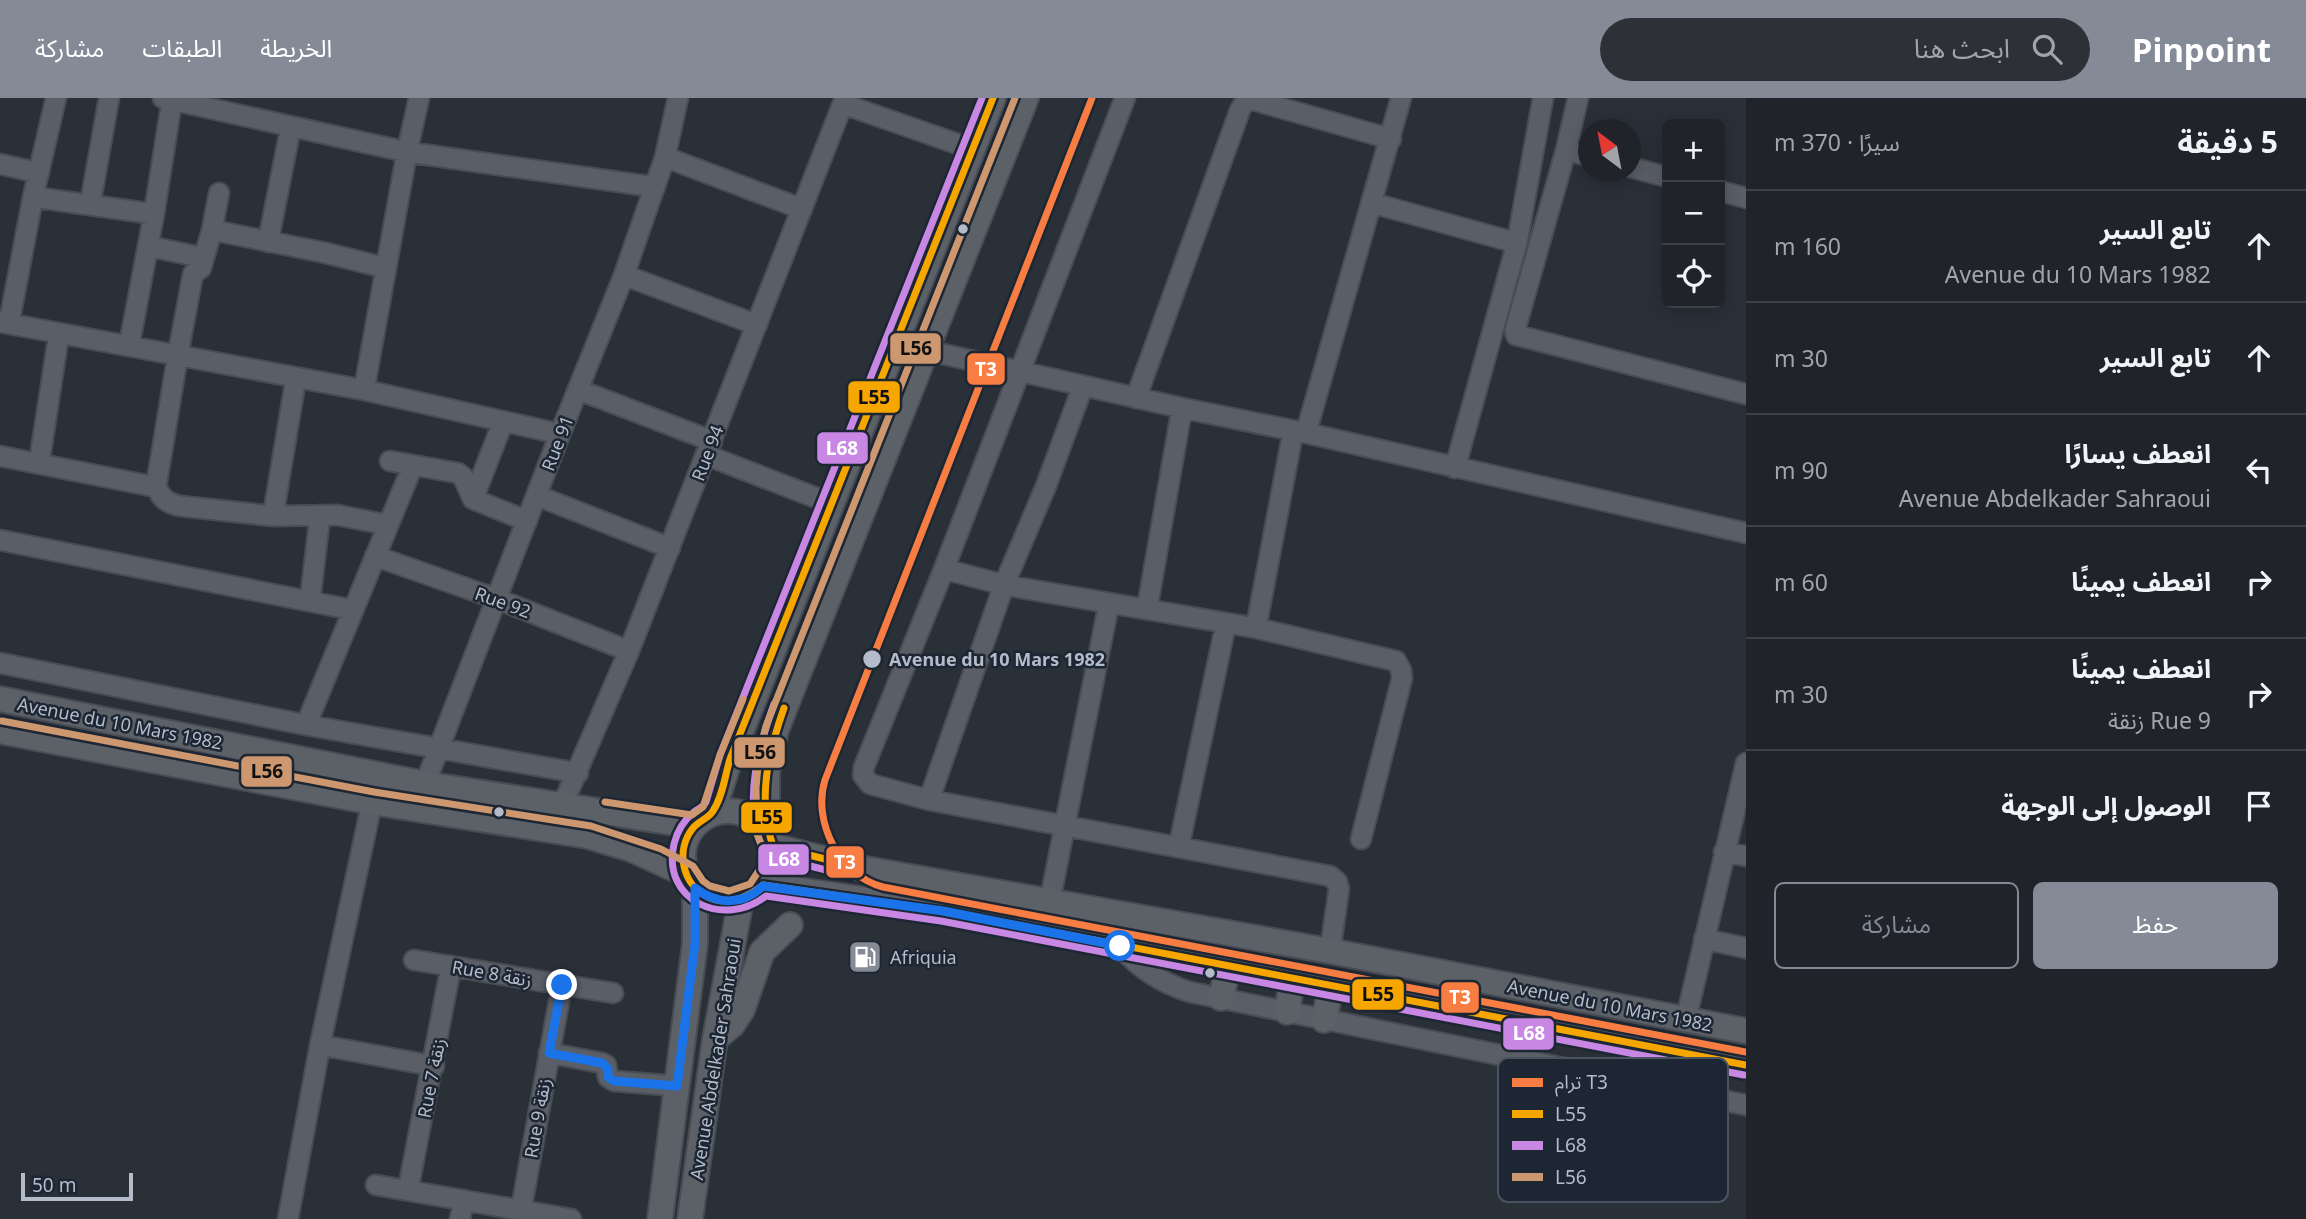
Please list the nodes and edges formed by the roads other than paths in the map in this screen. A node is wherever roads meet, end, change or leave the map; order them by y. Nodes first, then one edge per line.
1 (56, 98) edge
2 (109, 98) edge
3 (419, 98) edge
4 (678, 98) edge
5 (993, 98) edge
6 (1026, 98) edge
7 (1125, 98) edge
8 (1401, 98) edge
9 (1544, 98) edge
10 (1578, 98) edge
11 (167, 99) edge
12 (844, 101) edge
13 (291, 126) junction
14 (1391, 139) junction
15 (972, 149) junction
16 (1566, 150) junction
17 (407, 152) junction
18 (1578, 153) edge
19 (665, 157) junction
20 (0, 164) edge
21 (1641, 170) edge
22 (39, 173) junction
23 (1662, 176) edge
24 (655, 187) junction
25 (1725, 192) edge
26 (219, 193) dead end
27 (33, 197) junction
28 (1746, 198) edge
29 (1372, 203) junction
30 (90, 205) junction
31 (802, 209) junction
32 (154, 214) junction
33 (212, 230) junction
34 (268, 242) junction
35 (1517, 243) junction
36 (148, 246) junction
37 (204, 258) junction
38 (386, 268) junction
39 (624, 275) junction
40 (4, 322) edge
41 (757, 325) junction
42 (59, 334) junction
43 (129, 346) junction
44 (925, 350) junction
45 (178, 354) junction
46 (1019, 372) junction
47 (296, 378) junction
48 (1083, 386) junction
49 (364, 390) junction
50 (579, 390) junction
51 (1746, 394) edge
52 (1136, 398) junction
53 (1182, 408) junction
54 (503, 422) junction
55 (1300, 432) junction
56 (560, 434) junction
57 (709, 448) junction
58 (0, 456) edge
59 (390, 461) dead end
60 (40, 464) junction
61 (414, 465) junction
62 (1455, 468) junction
63 (156, 487) junction
64 (538, 496) junction
65 (472, 499) junction
66 (832, 504) junction
67 (320, 515) junction
68 (272, 516) junction
69 (527, 521) junction
70 (388, 525) junction
71 (1746, 533) edge
72 (0, 540) edge
73 (670, 548) junction
74 (375, 556) junction
75 (944, 569) junction
76 (1004, 585) junction
77 (497, 599) junction
78 (310, 601) junction
79 (1109, 603) junction
80 (1147, 609) junction
81 (353, 610) junction
82 (1226, 623) junction
83 (1256, 628) junction
84 (629, 651) junction
85 (0, 663) edge
86 (0, 699) edge
87 (306, 725) junction
88 (0, 731) edge
89 (438, 749) junction
90 (1746, 763) edge
91 (578, 774) junction
92 (425, 784) junction
93 (929, 800) junction
94 (372, 802) junction
95 (562, 806) junction
96 (703, 820) junction
97 (1065, 826) junction
98 (770, 839) junction
99 (1361, 839) dead end
100 (1179, 846) junction
101 (1724, 852) junction
102 (1746, 856) edge
103 (690, 881) junction
104 (763, 886) junction
105 (741, 900) junction
106 (1050, 900) junction
107 (790, 925) dead end
108 (1704, 939) junction
109 (1120, 946) junction
110 (1746, 948) edge
111 (1330, 951) junction
112 (414, 960) dead end
113 (451, 966) junction
114 (1228, 967) junction
115 (1292, 980) junction
116 (562, 985) junction
117 (1331, 987) junction
118 (613, 993) dead end
119 (1221, 998) junction
120 (1287, 1012) junction
121 (1686, 1019) junction
122 (1324, 1020) junction
123 (1746, 1031) edge
124 (715, 1039) junction
125 (320, 1045) junction
126 (1675, 1051) junction
127 (549, 1053) junction
128 (1511, 1058) edge
129 (1674, 1058) edge
130 (1710, 1058) edge
131 (1728, 1061) edge
132 (1746, 1065) edge
133 (434, 1066) junction
134 (677, 1086) junction
135 (1728, 1102) edge
136 (1746, 1105) edge
137 (376, 1185) dead end
138 (408, 1190) junction
139 (462, 1209) edge
140 (521, 1210) junction
141 (288, 1219) edge
142 (571, 1219) edge
143 (660, 1219) edge
144 (690, 1219) edge

1 - 22 street
2 - 30 street
3 - 17 street
4 - 19 street, Rue 91
5 - 15 main road
6 - 44 main road
7 - 46 street
8 - 14 street
9 - 35 street
10 - 16 street
11 - 13 street
11 - 32 street
12 - 15 street
12 - 31 street, Rue 94
13 - 17 street
13 - 34 street
14 - 29 street
14 - 52 street
15 - 66 main road
16 - 18 street
16 - 51 street
17 - 24 street
17 - 38 street
19 - 24 street, Rue 91
19 - 31 street
20 - 22 street
21 - 23 street
22 - 27 street
24 - 39 street, Rue 91
25 - 28 street
26 - 33 street
27 - 30 street
27 - 40 street
29 - 35 street
29 - 55 street
30 - 32 street
31 - 41 street, Rue 94
32 - 36 street
33 - 34 street
33 - 37 street
34 - 38 street
35 - 62 street
36 - 37 street
36 - 43 street
37 - 45 street
38 - 49 street
39 - 41 street
39 - 50 street, Rue 91
40 - 42 street
41 - 57 street, Rue 94
42 - 43 street
42 - 60 street
43 - 45 street
44 - 46 street
44 - 98 main road
45 - 47 street
45 - 63 street
46 - 48 street
46 - 75 street
47 - 49 street
47 - 68 street
48 - 52 street
48 - 76 street
49 - 54 street
50 - 56 street, Rue 91
50 - 57 street
52 - 53 street
53 - 55 street
53 - 80 street
54 - 56 street
54 - 65 street
55 - 62 street
55 - 83 street
56 - 64 street, Rue 91
57 - 66 street
57 - 73 street, Rue 94
58 - 60 street
59 - 61 street
60 - 63 street
61 - 65 street
61 - 70 street
62 - 71 street
63 - 68 street
64 - 69 street, Rue 91
64 - 73 street
65 - 69 street
66 - 96 main road
67 - 68 street
67 - 70 street
67 - 78 street
69 - 77 street, Rue 91
70 - 74 street
72 - 78 street
73 - 84 street, Rue 94
74 - 77 street, Rue 92
74 - 81 street
75 - 76 street
75 - 93 street
76 - 79 street
76 - 93 street
77 - 84 street, Rue 92
77 - 89 street, Rue 91
78 - 81 street
79 - 80 street
79 - 97 street
80 - 82 street
81 - 87 street
82 - 83 street
82 - 100 street
83 - 99 street
84 - 91 street, Rue 94
85 - 87 street
86 - 92 main road, Avenue du 10 Mars 1982
87 - 89 street
88 - 94 main road, Avenue du 10 Mars 1982
89 - 91 street
89 - 92 street, Rue 91
90 - 101 street
91 - 95 street, Rue 94
92 - 95 main road, Avenue du 10 Mars 1982
93 - 97 street
94 - 103 main road, Avenue du 10 Mars 1982
94 - 125 street
95 - 96 main road, Avenue du 10 Mars 1982
96 - 98 main road
96 - 103 main road
97 - 100 street
97 - 106 street
98 - 104 main road
98 - 106 main road, Avenue du 10 Mars 1982
100 - 111 street
101 - 102 street
101 - 108 street
103 - 105 main road
103 - 134 main road, Avenue Abdelkader Sahraoui
104 - 105 main road
104 - 109 main road, Avenue du 10 Mars 1982
105 - 124 main road, Avenue Abdelkader Sahraoui
106 - 111 main road, Avenue du 10 Mars 1982
107 - 124 main road
108 - 110 street
108 - 121 street
109 - 114 main road, Avenue du 10 Mars 1982
109 - 119 street
111 - 121 main road, Avenue du 10 Mars 1982
112 - 113 street, Rue 8 زنقة
113 - 116 street, Rue 8 زنقة
113 - 133 street, Rue 7 زنقة
114 - 115 main road, Avenue du 10 Mars 1982
114 - 119 main road
115 - 117 main road, Avenue du 10 Mars 1982
115 - 120 main road
116 - 118 street, Rue 8 زنقة
116 - 127 street, Rue 9 زنقة
117 - 122 main road
117 - 126 main road, Avenue du 10 Mars 1982
119 - 120 street
120 - 122 street
121 - 123 main road, Avenue du 10 Mars 1982
122 - 128 street
124 - 144 main road, Avenue Abdelkader Sahraoui
125 - 133 street
125 - 141 street
126 - 129 main road
126 - 130 main road, Avenue du 10 Mars 1982
127 - 134 street
127 - 140 street, Rue 9 زنقة
131 - 132 main road, Avenue du 10 Mars 1982
133 - 138 street, Rue 7 زنقة
134 - 143 main road, Avenue Abdelkader Sahraoui
135 - 136 street
137 - 138 street
138 - 139 street
139 - 140 street
140 - 142 street

